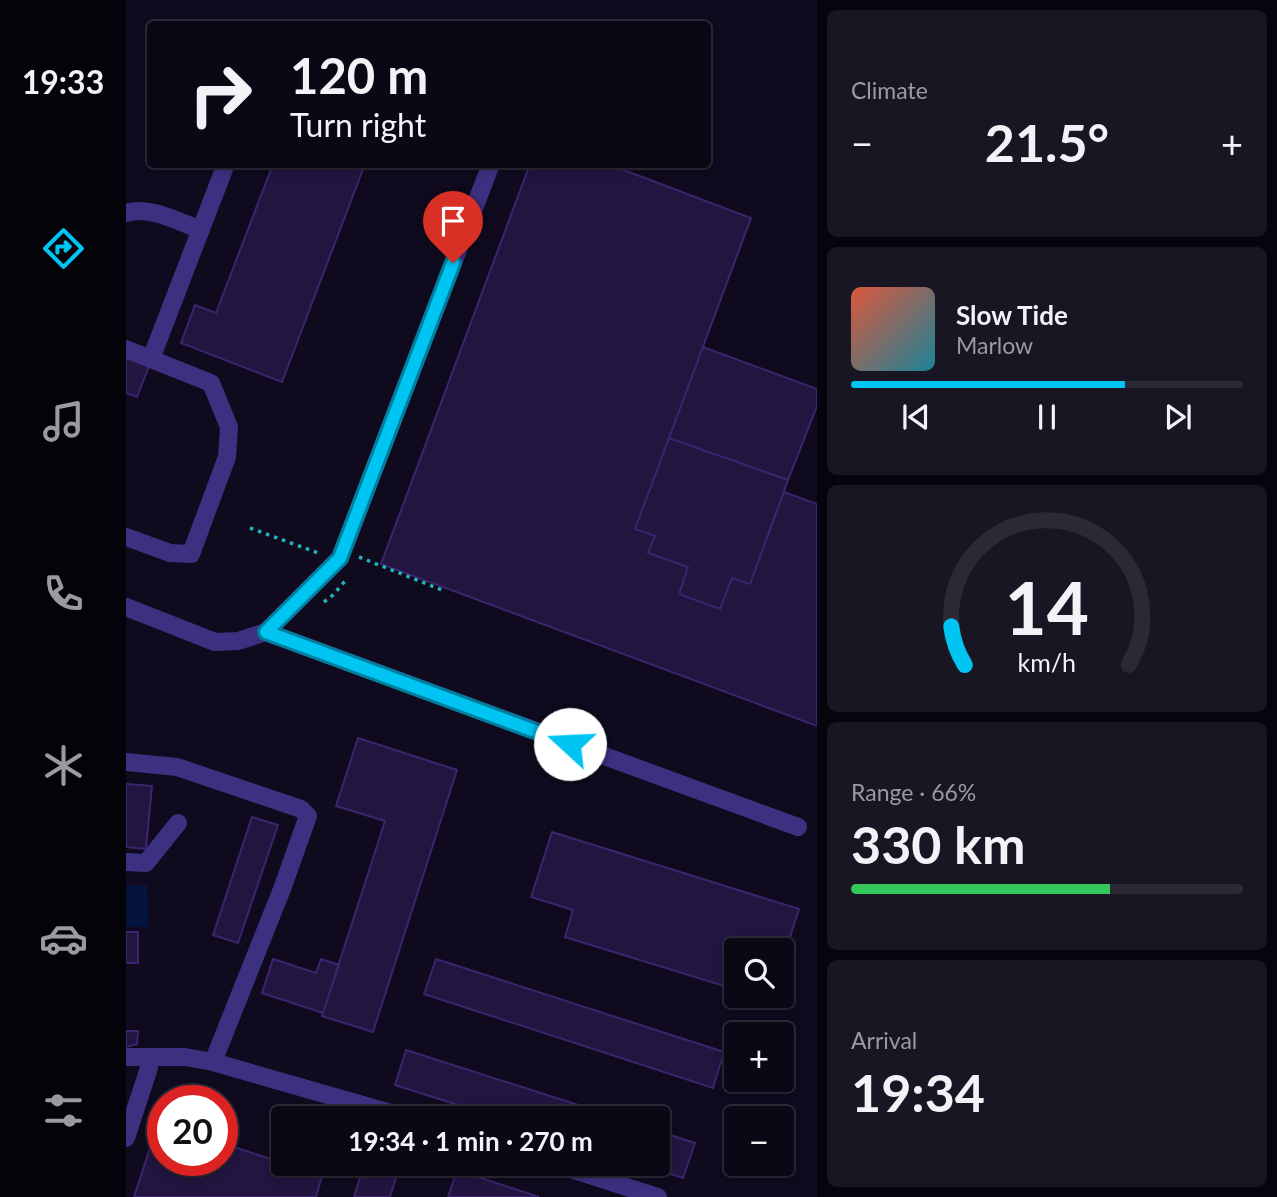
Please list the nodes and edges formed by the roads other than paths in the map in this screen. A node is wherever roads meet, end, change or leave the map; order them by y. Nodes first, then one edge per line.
1 (224, 168) edge
2 (489, 168) edge
3 (126, 214) edge
4 (201, 230) junction
5 (126, 349) edge
6 (151, 359) junction
7 (126, 537) edge
8 (126, 607) edge
9 (266, 632) junction
10 (126, 762) edge
11 (178, 822) dead end
12 (798, 827) dead end
13 (126, 862) edge
14 (126, 1057) edge
15 (150, 1057) junction
16 (213, 1062) junction
17 (366, 1106) edge
18 (126, 1138) edge
19 (593, 1176) edge
20 (659, 1197) edge

1 - 4 lane
2 - 9 lane
3 - 4 lane
4 - 6 lane
5 - 6 lane
6 - 7 lane
8 - 9 lane
9 - 12 lane
10 - 16 lane
11 - 13 lane
14 - 15 lane
15 - 16 lane
15 - 18 lane
16 - 17 lane
19 - 20 lane

